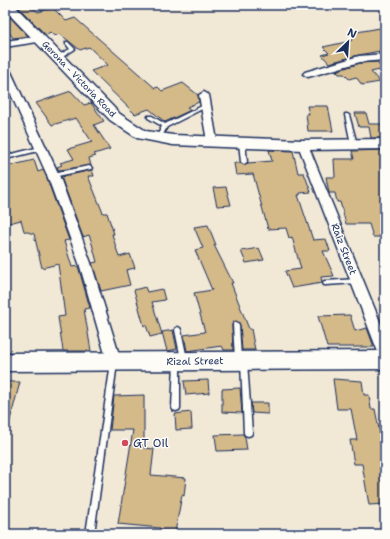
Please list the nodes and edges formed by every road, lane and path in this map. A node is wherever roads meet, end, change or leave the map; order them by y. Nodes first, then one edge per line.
1 (13, 6) edge
2 (41, 39) junction
3 (67, 43) dead end
4 (5, 44) edge
5 (59, 56) junction
6 (385, 57) edge
7 (5, 70) edge
8 (308, 74) dead end
9 (204, 95) dead end
10 (206, 106) junction
11 (347, 115) dead end
12 (150, 117) dead end
13 (161, 132) junction
14 (212, 142) junction
15 (242, 142) junction
16 (354, 144) junction
17 (385, 144) edge
18 (303, 145) junction
19 (40, 149) junction
20 (10, 156) dead end
21 (244, 162) dead end
22 (89, 168) dead end
23 (53, 175) junction
24 (357, 281) junction
25 (326, 283) dead end
26 (236, 325) dead end
27 (178, 330) dead end
28 (385, 352) edge
29 (385, 360) edge
30 (114, 361) junction
31 (181, 361) junction
32 (241, 361) junction
33 (5, 362) edge
34 (176, 408) dead end
35 (248, 433) dead end
36 (90, 534) edge

1 - 2 main road, Gerona - Victoria Road
2 - 4 street
2 - 5 main road, Gerona - Victoria Road
3 - 5 lane
5 - 13 main road, Gerona - Victoria Road
6 - 8 street
7 - 19 street
9 - 10 street
10 - 13 lane
10 - 14 street
11 - 16 lane
12 - 13 lane
13 - 14 main road, Gerona - Victoria Road
14 - 15 main road, Gerona - Victoria Road
15 - 18 main road, Gerona - Victoria Road
15 - 21 lane
16 - 17 main road, Gerona - Victoria Road
16 - 18 main road, Gerona - Victoria Road
18 - 24 street, Raiz Street
19 - 20 lane
19 - 23 street
22 - 23 lane
23 - 30 street
24 - 25 lane
24 - 28 street, Raiz Street
26 - 32 lane
27 - 31 lane
29 - 32 main road, Rizal Street
30 - 31 main road, Rizal Street
30 - 33 main road, Rizal Street
30 - 36 lane
31 - 32 main road, Rizal Street
31 - 34 lane
32 - 35 lane

